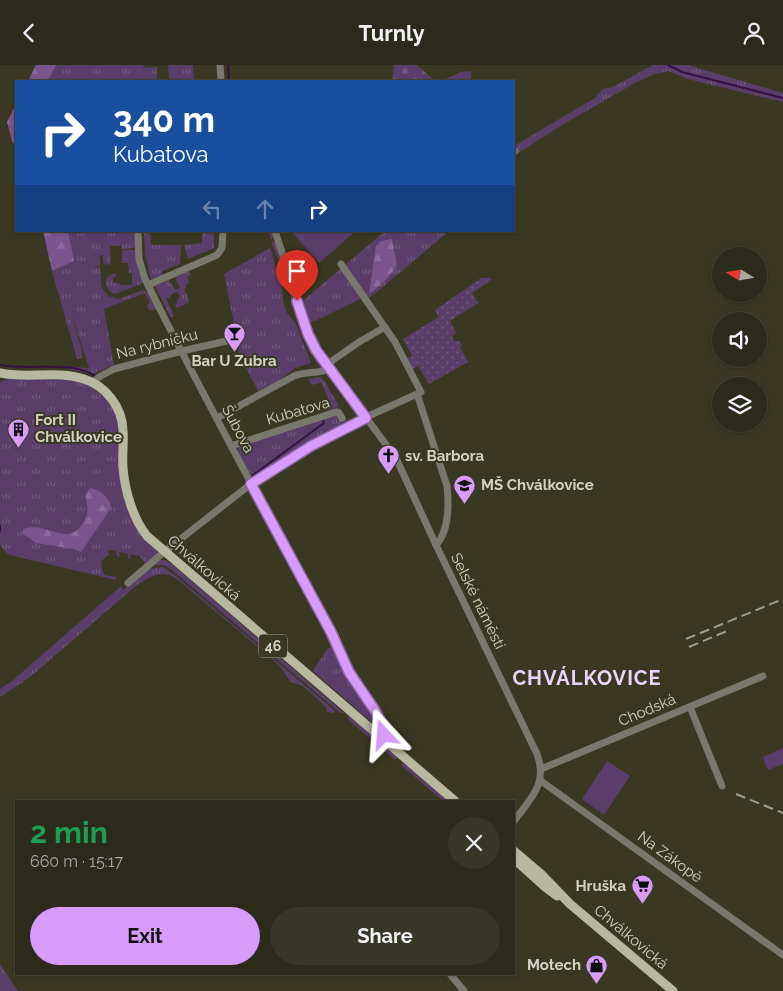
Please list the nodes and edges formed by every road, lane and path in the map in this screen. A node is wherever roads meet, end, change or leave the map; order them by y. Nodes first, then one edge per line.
1 (220, 65) edge
2 (221, 80) edge
3 (138, 232) edge
4 (223, 232) edge
5 (275, 232) edge
6 (342, 263) dead end
7 (148, 285) junction
8 (385, 327) junction
9 (231, 340) dead end
10 (182, 351) junction
11 (328, 367) junction
12 (0, 373) edge
13 (93, 383) junction
14 (419, 393) junction
15 (342, 417) dead end
16 (217, 418) junction
17 (366, 418) junction
18 (231, 446) junction
19 (251, 484) junction
20 (436, 545) junction
21 (164, 552) junction
22 (128, 583) dead end
23 (764, 676) dead end
24 (690, 707) junction
25 (383, 740) junction
26 (541, 769) junction
27 (540, 781) junction
28 (722, 786) dead end
29 (444, 793) junction
30 (450, 800) edge
31 (454, 800) edge
32 (526, 803) junction
33 (515, 813) edge
34 (515, 820) edge
35 (515, 852) edge
36 (515, 860) edge
37 (570, 904) junction
38 (783, 955) edge
39 (451, 975) edge
40 (464, 991) edge
41 (673, 991) edge

1 - 2 street
3 - 7 street, Šubova
4 - 7 street
5 - 11 street, Selské náměstí
6 - 8 street, Selské náměstí
7 - 10 street, Šubova
8 - 11 street
8 - 14 street, Selské náměstí
9 - 10 street, Na rybníčku
10 - 13 street, Na rybníčku
10 - 16 street, Šubova
11 - 16 street
11 - 17 street, Selské náměstí
12 - 13 main road, Chválkovická / 46
13 - 21 main road, Chválkovická / 46
14 - 17 street, Kubatova
14 - 20 street, Selské náměstí
15 - 18 street, Kubatova
16 - 18 street, Šubova
17 - 19 street, Kubatova
17 - 20 street, Selské náměstí
18 - 19 street, Šubova
19 - 21 street, Kubatova
19 - 25 street, Šubova
20 - 26 street, Selské náměstí
21 - 22 street, Kubatova
21 - 25 main road, Chválkovická / 46
23 - 24 street, Chodská
24 - 26 street, Chodská
24 - 28 street
25 - 29 main road, Chválkovická / 46
26 - 27 street, Selské náměstí
27 - 32 street, Selské náměstí
27 - 38 street, Na Zákopě
29 - 30 main road, Chválkovická
29 - 31 main road, Chválkovická
32 - 33 street, Selské náměstí
32 - 34 street, Selské náměstí
35 - 37 main road, Chválkovická
36 - 37 main road, Chválkovická
37 - 41 main road, Chválkovická
39 - 40 street

